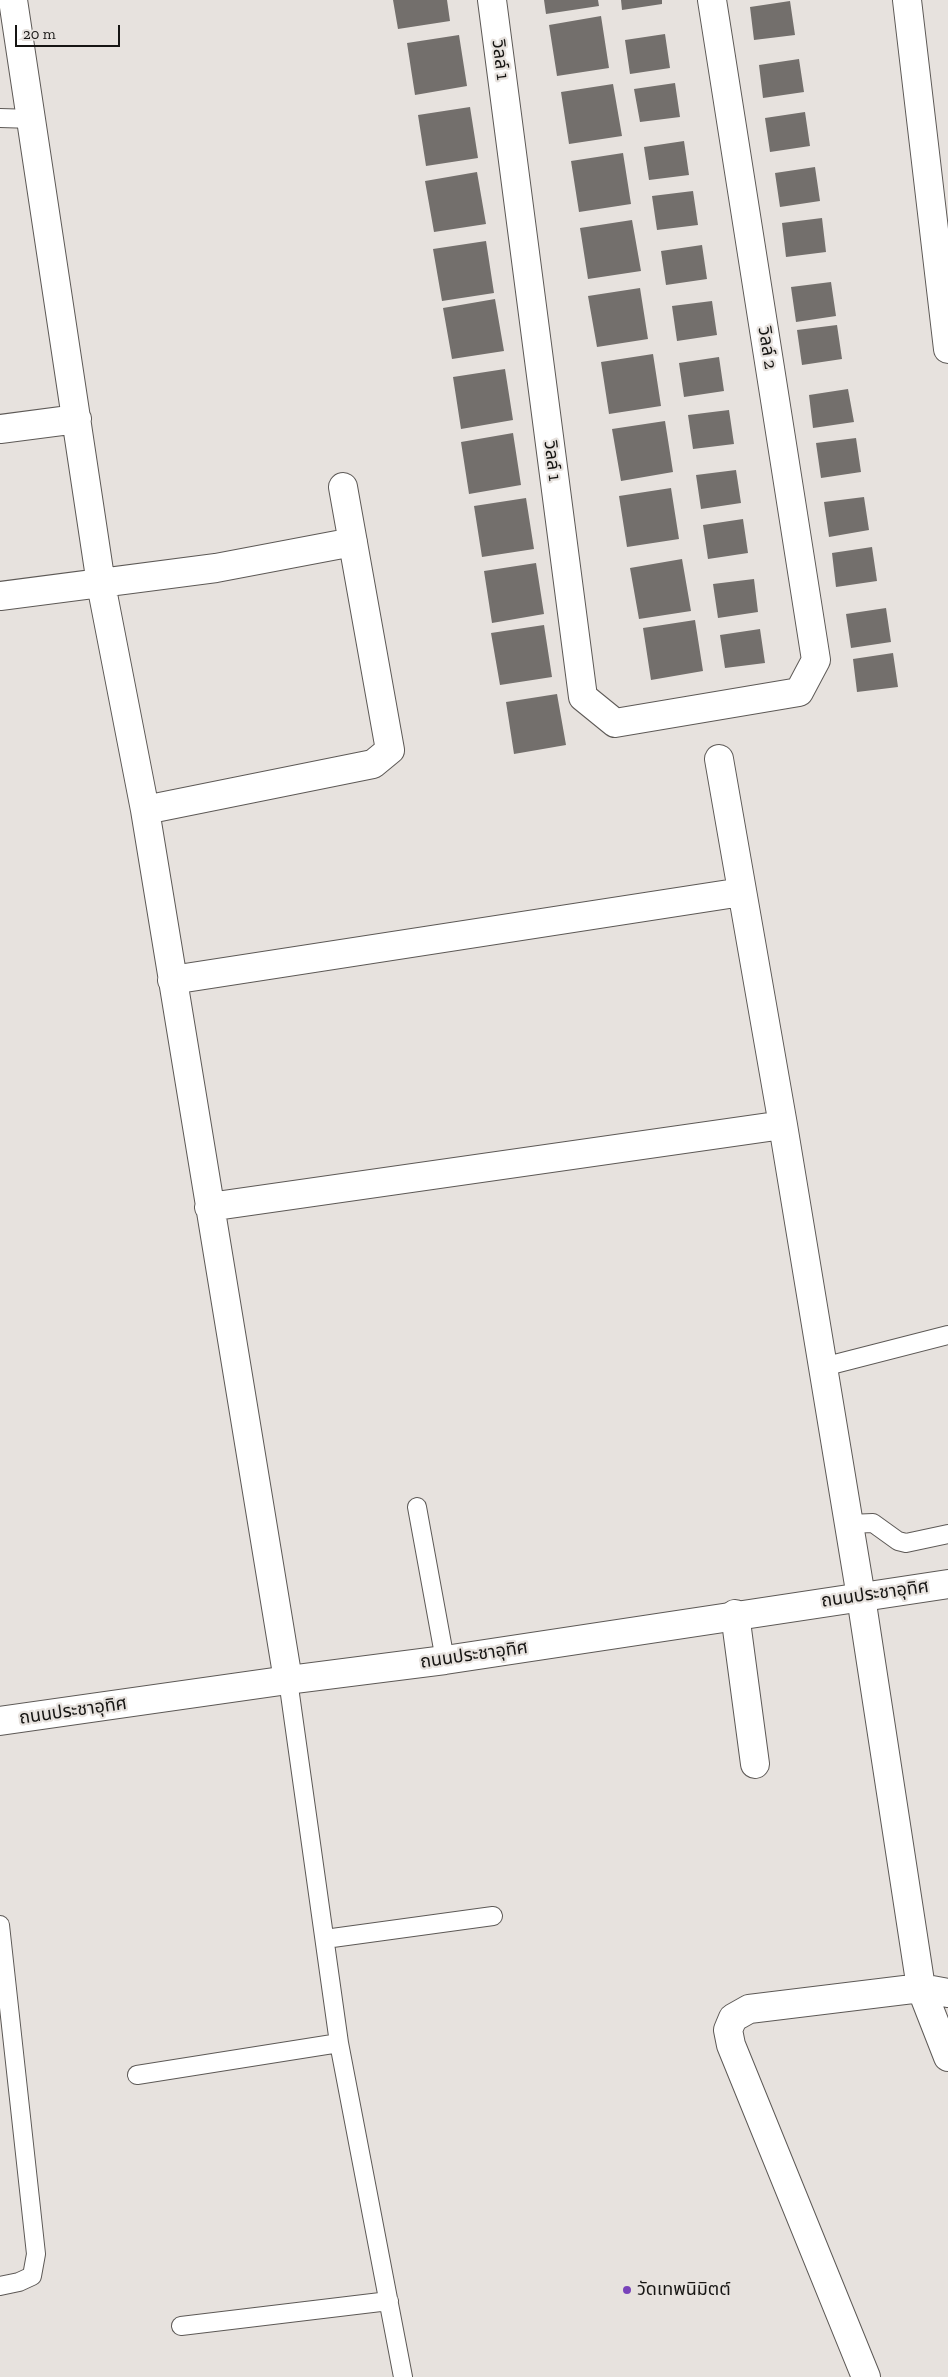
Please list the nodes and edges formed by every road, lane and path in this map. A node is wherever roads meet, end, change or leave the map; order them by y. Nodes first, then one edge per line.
1 (13, 0) edge
2 (492, 0) edge
3 (712, 0) edge
4 (907, 0) edge
5 (0, 118) edge
6 (33, 118) junction
7 (948, 349) edge
8 (77, 419) junction
9 (0, 429) edge
10 (343, 487) dead end
11 (353, 542) junction
12 (101, 584) junction
13 (0, 596) edge
14 (799, 692) joint
15 (719, 760) dead end
16 (145, 810) junction
17 (742, 892) junction
18 (172, 980) junction
19 (783, 1124) junction
20 (209, 1208) junction
21 (948, 1335) edge
22 (823, 1367) junction
23 (418, 1507) dead end
24 (849, 1524) junction
25 (948, 1534) edge
26 (948, 1584) edge
27 (861, 1597) junction
28 (735, 1614) junction
29 (445, 1660) junction
30 (288, 1680) junction
31 (0, 1721) edge
32 (755, 1764) dead end
33 (493, 1916) dead end
34 (0, 1926) edge
35 (325, 1939) junction
36 (921, 1988) junction
37 (948, 1994) edge
38 (339, 2043) junction
39 (948, 2057) edge
40 (137, 2075) dead end
41 (0, 2286) edge
42 (389, 2301) junction
43 (181, 2326) dead end
44 (403, 2377) edge
45 (866, 2377) edge

1 - 6 street
2 - 14 street, วิลล์ 1
3 - 14 street, วิลล์ 2
4 - 7 street
5 - 6 lane
6 - 8 street
8 - 9 street
8 - 12 street
10 - 11 street
11 - 12 street
11 - 16 street
12 - 13 street
12 - 16 street
15 - 17 street
16 - 18 street
17 - 18 street
17 - 19 street
18 - 20 street
19 - 20 street
19 - 22 street
20 - 30 street
21 - 22 lane
22 - 24 street
23 - 29 lane
24 - 25 lane
24 - 27 street
26 - 27 street, ถนนประชาอุทิศ
27 - 28 street, ถนนประชาอุทิศ
27 - 36 street
28 - 29 street, ถนนประชาอุทิศ
28 - 32 street
29 - 30 street, ถนนประชาอุทิศ
30 - 31 street, ถนนประชาอุทิศ
30 - 35 lane
33 - 35 lane
34 - 41 lane
35 - 38 lane
36 - 37 street
36 - 39 street
36 - 45 street
38 - 40 lane
38 - 42 lane
42 - 43 lane
42 - 44 lane

